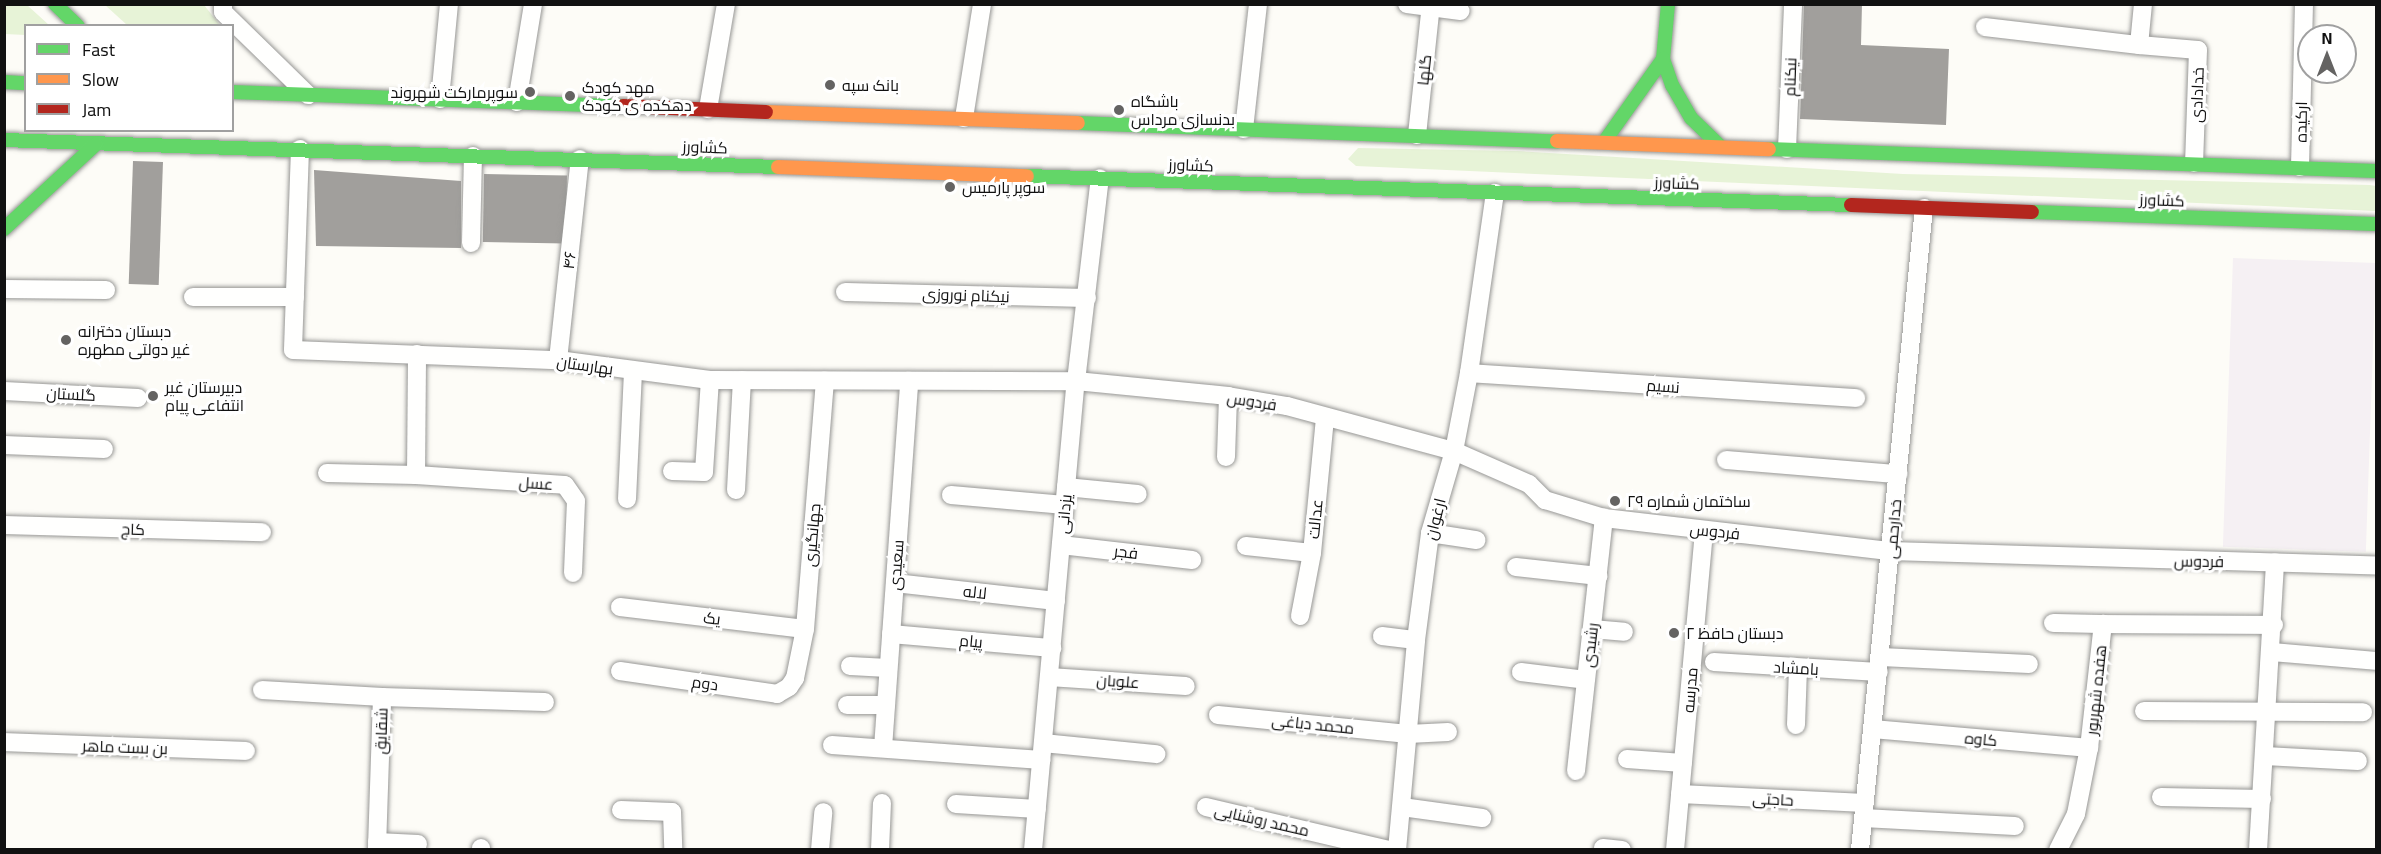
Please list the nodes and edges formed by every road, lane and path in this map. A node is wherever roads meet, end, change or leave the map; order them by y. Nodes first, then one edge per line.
1 (55, 4) edge
2 (223, 4) edge
3 (449, 4) edge
4 (533, 4) edge
5 (726, 4) edge
6 (982, 4) edge
7 (1258, 4) edge
8 (1407, 4) edge
9 (1668, 4) edge
10 (1793, 4) edge
11 (2143, 4) edge
12 (2304, 4) edge
13 (1431, 5) edge
14 (1461, 11) dead end
15 (76, 24) edge
16 (1986, 27) dead end
17 (2139, 45) junction
18 (1663, 59) junction
19 (4, 82) edge
20 (24, 83) edge
21 (234, 92) edge
22 (308, 94) junction
23 (440, 99) junction
24 (517, 102) junction
25 (708, 109) junction
26 (964, 118) junction
27 (1244, 129) junction
28 (1417, 135) junction
29 (4, 140) edge
30 (1604, 142) junction
31 (96, 144) junction
32 (1720, 146) junction
33 (300, 149) junction
34 (1787, 149) junction
35 (473, 156) junction
36 (580, 159) junction
37 (2194, 164) junction
38 (2300, 167) junction
39 (2376, 171) edge
40 (1100, 178) junction
41 (1495, 192) junction
42 (1924, 208) junction
43 (2376, 224) edge
44 (4, 229) edge
45 (471, 243) dead end
46 (4, 289) edge
47 (106, 291) dead end
48 (845, 292) dead end
49 (193, 297) dead end
50 (295, 297) junction
51 (1087, 298) junction
52 (417, 354) junction
53 (558, 360) junction
54 (633, 372) junction
55 (1469, 374) junction
56 (710, 380) junction
57 (742, 380) junction
58 (825, 381) junction
59 (909, 381) junction
60 (1076, 381) junction
61 (4, 391) edge
62 (1228, 396) junction
63 (138, 398) dead end
64 (1856, 398) dead end
65 (1325, 418) junction
66 (4, 445) edge
67 (104, 448) dead end
68 (1454, 451) junction
69 (1226, 457) dead end
70 (1726, 460) dead end
71 (672, 471) dead end
72 (327, 473) dead end
73 (1898, 474) junction
74 (416, 475) junction
75 (736, 490) dead end
76 (1137, 494) dead end
77 (951, 495) dead end
78 (1066, 496) junction
79 (627, 499) dead end
80 (1604, 518) junction
81 (4, 525) edge
82 (1704, 530) junction
83 (262, 532) dead end
84 (1430, 534) junction
85 (1476, 540) dead end
86 (1061, 545) junction
87 (1246, 546) dead end
88 (1891, 551) junction
89 (1312, 553) junction
90 (1192, 560) dead end
91 (2275, 563) junction
92 (2376, 566) edge
93 (1516, 567) dead end
94 (573, 573) dead end
95 (1599, 576) junction
96 (895, 583) junction
97 (1056, 601) junction
98 (620, 607) dead end
99 (1300, 616) dead end
100 (2053, 623) dead end
101 (2103, 624) junction
102 (2274, 625) junction
103 (805, 629) junction
104 (1592, 629) junction
105 (1624, 632) dead end
106 (891, 634) junction
107 (1382, 636) dead end
108 (1416, 640) junction
109 (1052, 648) junction
110 (2272, 652) junction
111 (2376, 660) edge
112 (1714, 663) dead end
113 (1880, 664) junction
114 (2029, 664) dead end
115 (850, 666) dead end
116 (888, 668) junction
117 (1798, 669) junction
118 (620, 671) dead end
119 (1521, 672) dead end
120 (1049, 676) junction
121 (1586, 680) junction
122 (1186, 686) dead end
123 (789, 687) joint
124 (262, 690) dead end
125 (382, 697) junction
126 (545, 702) dead end
127 (847, 705) dead end
128 (886, 705) junction
129 (2144, 711) dead end
130 (2268, 711) junction
131 (2363, 712) dead end
132 (1218, 715) dead end
133 (1796, 725) dead end
134 (1873, 729) junction
135 (1448, 732) dead end
136 (1408, 734) junction
137 (4, 742) edge
138 (832, 745) dead end
139 (883, 748) junction
140 (2089, 748) junction
141 (246, 751) dead end
142 (1042, 751) junction
143 (1156, 754) dead end
144 (2265, 756) junction
145 (1627, 759) dead end
146 (2358, 761) dead end
147 (1683, 763) junction
148 (1576, 771) dead end
149 (1680, 794) junction
150 (2161, 797) dead end
151 (2262, 799) junction
152 (882, 803) dead end
153 (956, 804) dead end
154 (1206, 807) dead end
155 (1402, 807) junction
156 (1037, 809) junction
157 (621, 810) dead end
158 (1864, 811) junction
159 (823, 812) dead end
160 (1482, 818) dead end
161 (2015, 826) dead end
162 (418, 844) dead end
163 (377, 846) edge
164 (1603, 848) dead end
165 (673, 849) edge
166 (820, 849) edge
167 (880, 849) edge
168 (1033, 849) edge
169 (1389, 849) edge
170 (1397, 849) edge
171 (1622, 849) edge
172 (1675, 849) edge
173 (1860, 849) edge
174 (2058, 849) edge
175 (2258, 849) edge

1 - 15 main road
2 - 22 street
3 - 23 street
4 - 24 street
5 - 25 street
6 - 26 street
7 - 27 street
8 - 13 street
9 - 18 main road
10 - 34 street, نیکنام
11 - 17 street
12 - 38 street, ارکیده
13 - 14 street
13 - 28 street, گلها
16 - 17 street, خدادادی
17 - 37 street, خدادادی
18 - 30 main road
18 - 32 main road
19 - 20 main road
21 - 22 main road
22 - 23 main road
23 - 24 main road
24 - 25 main road
25 - 26 main road
26 - 27 main road
27 - 28 main road
28 - 30 main road
29 - 31 main road, کشاورز
30 - 32 main road
31 - 33 main road, کشاورز
31 - 44 main road
32 - 34 main road
33 - 35 main road, کشاورز
33 - 50 street, بهارستان
34 - 37 main road
35 - 36 main road, کشاورز
35 - 45 street
36 - 40 main road, کشاورز
36 - 53 street, ۴۶
37 - 38 main road
38 - 39 main road
40 - 41 main road, کشاورز
40 - 51 street, یزدانی
41 - 42 main road, کشاورز
41 - 55 street, ارغوان
42 - 43 main road, کشاورز
42 - 73 street, خدارحمی
46 - 47 street
48 - 51 street, نیکنام نوروزی
49 - 50 street
50 - 52 street, بهارستان
51 - 60 street, یزدانی
52 - 53 street, بهارستان
52 - 74 street
53 - 54 street, بهارستان
54 - 56 street, بهارستان
54 - 79 street
55 - 64 street, نسیم
55 - 68 street, ارغوان
56 - 57 street, بهارستان
56 - 71 street
57 - 58 street, بهارستان
57 - 75 street
58 - 59 street, بهارستان
58 - 103 street, جهانگیری
59 - 60 street, بهارستان
59 - 96 street, سعیدی
60 - 62 street, فردوس
60 - 78 street, یزدانی
61 - 63 street, گلستان
62 - 65 street, فردوس
62 - 69 street
65 - 68 street, فردوس
65 - 89 street, عدالت
66 - 67 street
68 - 80 street, فردوس
68 - 84 street, ارغوان
70 - 73 street
72 - 74 street, عسل
73 - 88 street, خدارحمی
74 - 94 street, عسل
76 - 78 street
77 - 78 street
78 - 86 street, یزدانی
80 - 82 street, فردوس
80 - 95 street, رشیدی
81 - 83 street, کاج
82 - 88 street, فردوس
82 - 147 street, مدرسه
84 - 85 street
84 - 108 street, ارغوان
86 - 90 street, فجر
86 - 97 street, یزدانی
87 - 89 street, عدالت
88 - 91 street, فردوس
88 - 113 street, خدارحمی
89 - 99 street
91 - 92 street, فردوس
91 - 102 street
93 - 95 street
95 - 104 street, رشیدی
96 - 97 street, لاله
96 - 106 street, سعیدی
97 - 109 street, یزدانی
98 - 103 street, یک
100 - 101 street
101 - 102 street, هفده شهریور
101 - 140 street, هفده شهریور
102 - 110 street
103 - 123 street, جهانگیری
104 - 105 street
104 - 121 street, رشیدی
106 - 109 street, پیام
106 - 116 street, سعیدی
107 - 108 street
108 - 136 street, ارغوان
109 - 120 street, یزدانی
110 - 111 street
110 - 130 street
112 - 117 street, بامشاد
113 - 114 street, بامشاد
113 - 117 street, بامشاد
113 - 134 street, خدارحمی
115 - 116 street
116 - 128 street, سعیدی
117 - 133 street
118 - 123 street, دوم
119 - 121 street
120 - 122 street, علویان
120 - 142 street, یزدانی
121 - 148 street, رشیدی
124 - 125 street, شقایق
125 - 126 street
125 - 163 street, شقایق
127 - 128 street
128 - 139 street, سعیدی
129 - 130 street
130 - 131 street
130 - 144 street
132 - 136 street, محمد دیاغی
134 - 140 street, کاوه
134 - 158 street, خدارحمی
135 - 136 street, محمد دیاغی
136 - 155 street, ارغوان
137 - 141 street, بن بست ماهر
138 - 139 street
139 - 142 street
140 - 174 street, هفده شهریور
142 - 143 street
142 - 156 street, یزدانی
144 - 146 street
144 - 151 street
145 - 147 street
147 - 149 street, مدرسه
149 - 158 street, حاجتی
149 - 172 street, مدرسه
150 - 151 street
151 - 175 street
152 - 167 street
153 - 156 street
154 - 169 street, محمد روشنایی
155 - 160 street
155 - 170 street, ارغوان
156 - 168 street, یزدانی
157 - 165 street
158 - 161 street, حاجتی
158 - 173 street, خدارحمی
159 - 166 street
162 - 163 street
164 - 171 street

